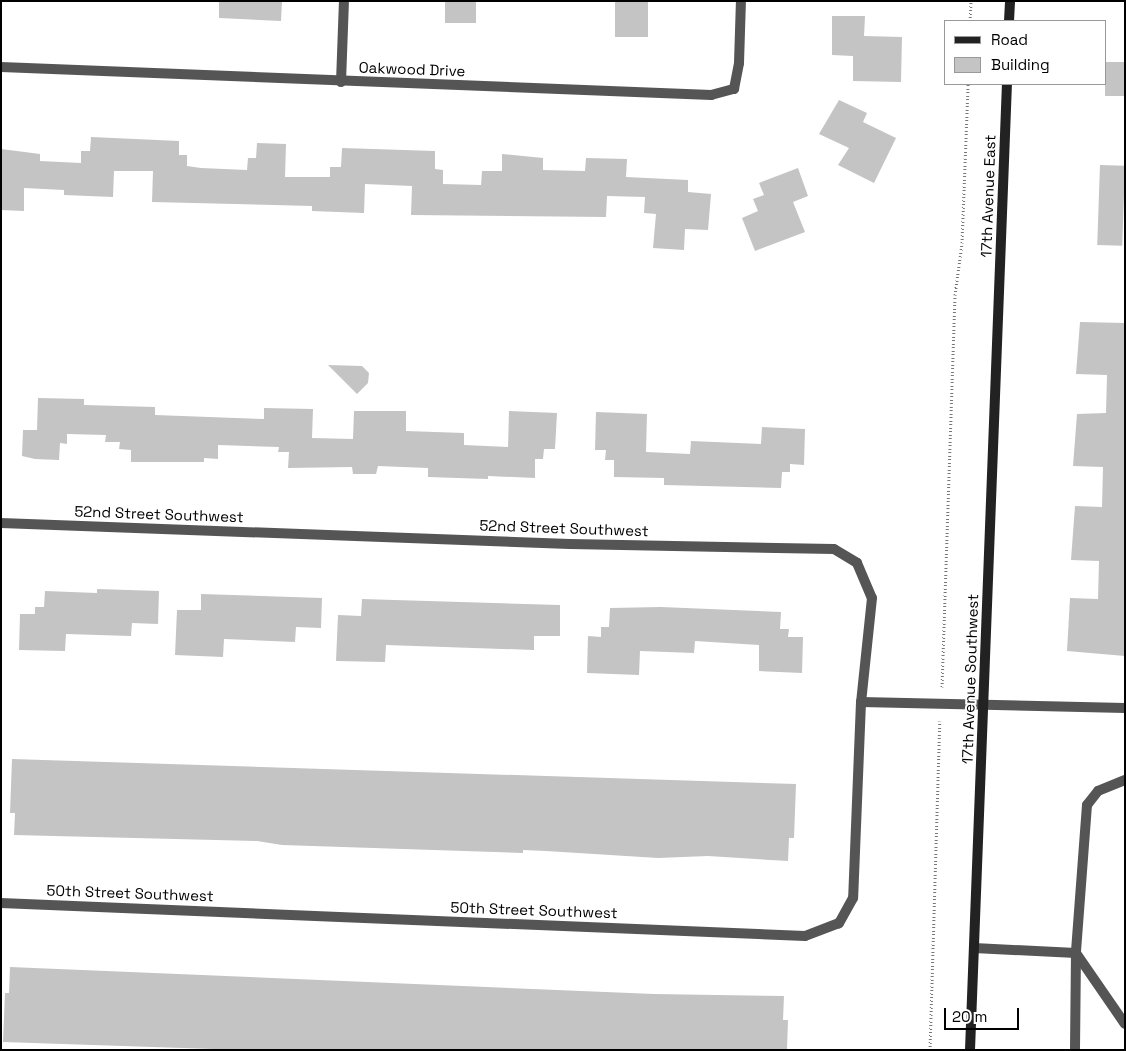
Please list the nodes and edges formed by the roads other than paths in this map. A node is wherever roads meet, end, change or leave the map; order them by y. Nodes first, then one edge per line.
1 (344, 1) edge
2 (741, 1) edge
3 (1010, 1) edge
4 (1009, 20) edge
5 (1, 67) edge
6 (342, 82) junction
7 (1007, 85) edge
8 (999, 310) joint
9 (1, 524) edge
10 (862, 702) junction
11 (984, 704) junction
12 (1125, 708) edge
13 (1125, 780) edge
14 (1, 903) edge
15 (974, 948) junction
16 (1076, 954) junction
17 (1125, 1024) edge
18 (970, 1050) edge
19 (1075, 1050) edge

1 - 6 street
2 - 6 street, Oakwood Drive
3 - 4 street
5 - 6 street, Oakwood Drive
7 - 8 street, 17th Avenue East
8 - 11 street, 17th Avenue Southwest
9 - 10 street, 52nd Street Southwest
10 - 11 street
10 - 14 street, 50th Street Southwest
11 - 12 street
11 - 15 street, 17th Avenue Southwest
13 - 16 street
15 - 16 street
15 - 18 street, 17th Avenue Southwest
16 - 17 street
16 - 19 street

